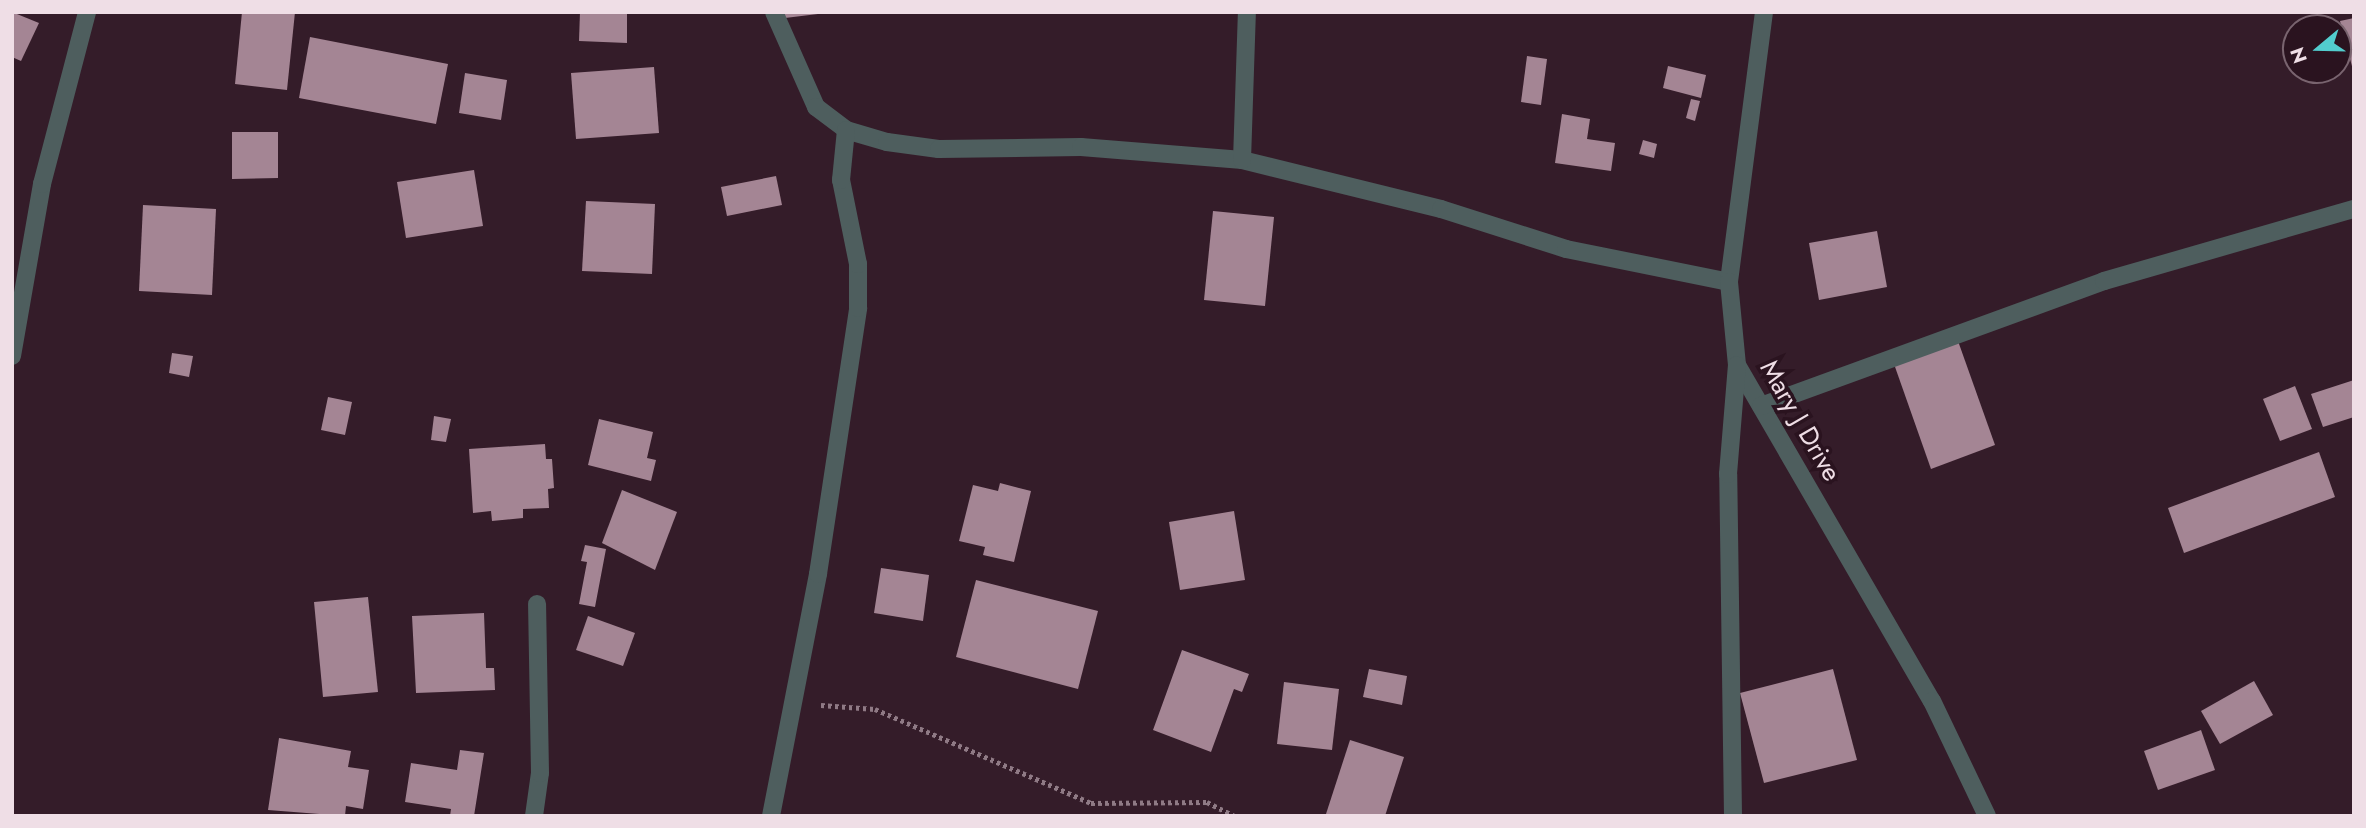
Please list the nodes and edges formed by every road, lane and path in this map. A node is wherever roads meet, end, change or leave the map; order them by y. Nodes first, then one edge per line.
1 (87, 12) edge
2 (774, 12) edge
3 (1247, 12) edge
4 (1764, 12) edge
5 (846, 130) junction
6 (1242, 160) junction
7 (2354, 209) edge
8 (1729, 282) junction
9 (12, 356) edge
10 (1737, 365) junction
11 (1761, 406) junction
12 (537, 604) dead end
13 (792, 703) junction
14 (534, 816) edge
15 (771, 816) edge
16 (1235, 816) edge
17 (1733, 816) edge
18 (1987, 816) edge

1 - 9 street
2 - 5 street
3 - 6 street
4 - 8 street, Mary J Drive
5 - 6 street
5 - 13 street
6 - 8 street
7 - 11 street
8 - 10 street, Mary J Drive
10 - 11 street, Mary J Drive
10 - 17 street
11 - 18 street, Mary J Drive
12 - 14 street
13 - 15 street
13 - 16 path

